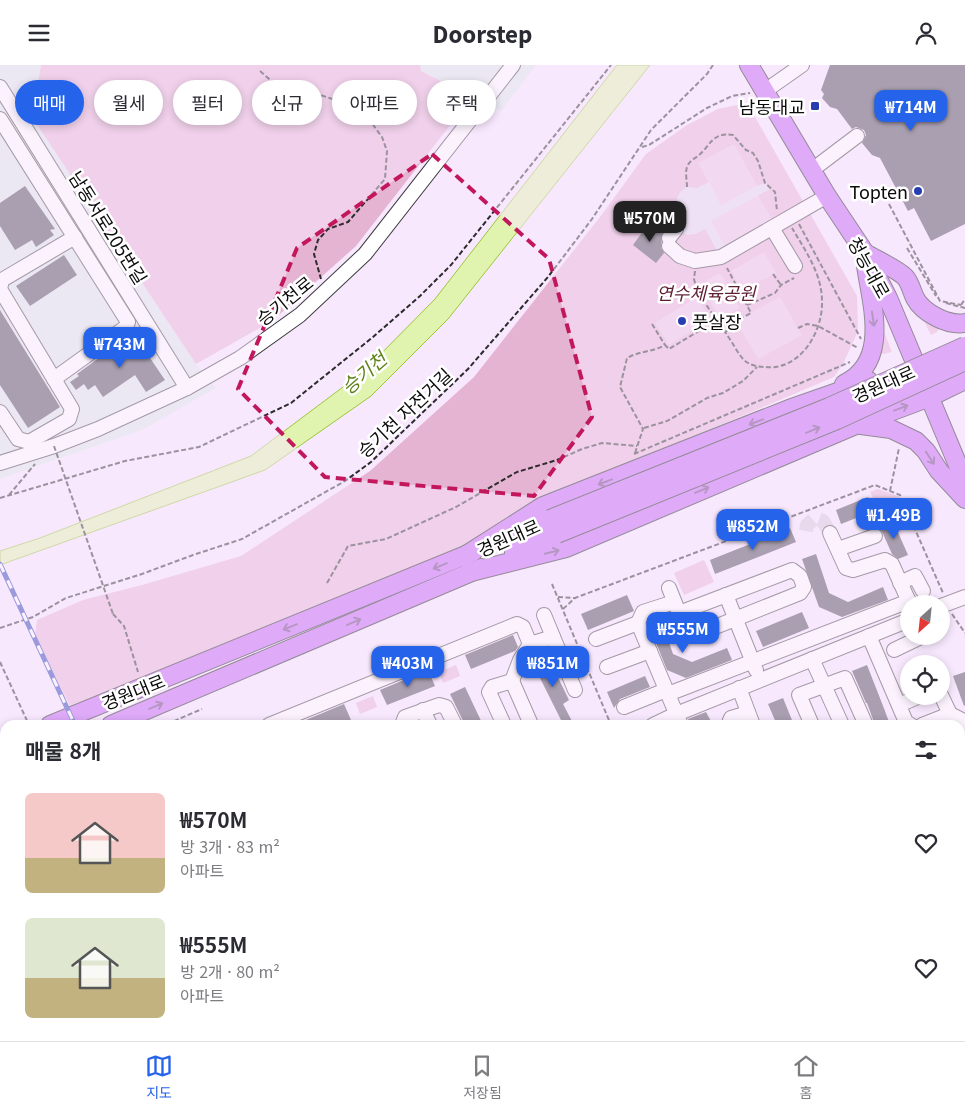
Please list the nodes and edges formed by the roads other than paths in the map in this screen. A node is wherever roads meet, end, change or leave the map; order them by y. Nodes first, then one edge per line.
1 (514, 65) edge
2 (749, 65) edge
3 (802, 65) edge
4 (1, 91) edge
5 (765, 91) junction
6 (0, 119) edge
7 (857, 136) dead end
8 (812, 169) junction
9 (827, 196) junction
10 (784, 221) junction
11 (75, 237) junction
12 (671, 238) dead end
13 (865, 253) junction
14 (797, 270) road end
15 (962, 312) edge
16 (965, 337) edge
17 (965, 345) edge
18 (916, 361) junction
19 (965, 361) edge
20 (54, 379) junction
21 (965, 380) edge
22 (187, 388) junction
23 (930, 397) junction
24 (789, 409) junction
25 (0, 411) edge
26 (858, 424) junction
27 (0, 463) edge
28 (965, 482) edge
29 (965, 499) edge
30 (553, 526) junction
31 (830, 533) tunnel mouth
32 (875, 536) dead end
33 (838, 549) junction
34 (467, 565) junction
35 (900, 583) junction
36 (669, 588) dead end
37 (923, 591) dead end
38 (726, 595) junction
39 (906, 595) edge
40 (965, 597) edge
41 (950, 602) edge
42 (900, 605) edge
43 (677, 607) junction
44 (544, 615) dead end
45 (735, 618) junction
46 (638, 623) junction
47 (900, 624) edge
48 (869, 636) junction
49 (552, 637) junction
50 (596, 639) dead end
51 (530, 644) junction
52 (904, 645) edge
53 (894, 650) dead end
54 (650, 651) junction
55 (812, 659) junction
56 (753, 662) junction
57 (607, 667) dead end
58 (760, 680) junction
59 (512, 681) junction
60 (824, 686) junction
61 (739, 688) junction
62 (575, 690) dead end
63 (667, 692) junction
64 (115, 698) junction
65 (899, 705) joint
66 (946, 705) edge
67 (624, 707) dead end
68 (424, 710) junction
69 (950, 714) junction
70 (678, 719) edge
71 (751, 719) edge
72 (62, 720) edge
73 (120, 720) edge
74 (128, 720) edge
75 (281, 720) edge
76 (404, 720) edge
77 (428, 720) edge
78 (452, 720) edge
79 (502, 720) edge
80 (529, 720) edge
81 (730, 720) edge
82 (810, 720) edge
83 (840, 720) edge
84 (864, 720) edge
85 (905, 720) edge
86 (935, 720) edge
87 (962, 720) edge

1 - 22 street, 승기천로
2 - 5 main road, 청능대로
3 - 5 street
4 - 22 street, 남동서로205번길
5 - 8 main road, 청능대로
6 - 11 street
7 - 8 street
8 - 9 main road, 청능대로
9 - 10 street
9 - 13 main road, 청능대로
10 - 12 street
10 - 14 street
11 - 20 street
11 - 20 street
13 - 15 main road
13 - 18 main road, 청능대로
13 -> 24 main road
16 - 18 main road
17 - 30 main road, 경원대로, bridge
18 - 23 main road, 청능대로
18 - 24 main road
30 -> 19 main road, 경원대로, bridge
20 - 25 street
21 - 23 main road
22 - 27 street, 승기천로
26 -> 23 main road
23 - 28 main road, 청능대로
24 -> 34 main road
26 -> 29 main road
34 -> 26 main road
30 - 34 main road, 경원대로
31 - 33 street
32 - 33 street
33 - 35 street
34 -> 64 main road, 경원대로
74 -> 34 main road, 경원대로
35 - 37 street
35 - 39 street
36 - 43 street
38 - 43 street
38 - 45 street
38 - 45 street
40 - 41 street
42 - 56 street
43 - 45 street
43 - 46 street
44 - 49 street
45 - 56 street
46 - 50 street
46 - 54 street
47 - 48 street
48 - 55 street
48 - 65 street
49 - 51 street
49 - 62 street
51 - 59 street
51 - 75 street
52 - 53 street
54 - 57 street
54 - 63 street
55 - 58 street
55 - 60 street
56 - 58 street
56 - 63 street
58 - 61 street
59 - 79 street
59 - 80 street
60 - 82 street
60 - 83 street
60 - 84 street
61 - 70 street
61 - 71 street
63 - 67 street
63 - 70 street
64 - 72 main road, 경원대로
64 - 73 street
65 - 85 street
66 - 69 street
68 - 76 street
68 - 77 street
68 - 78 street
69 - 86 street
69 - 87 street
71 - 81 street

